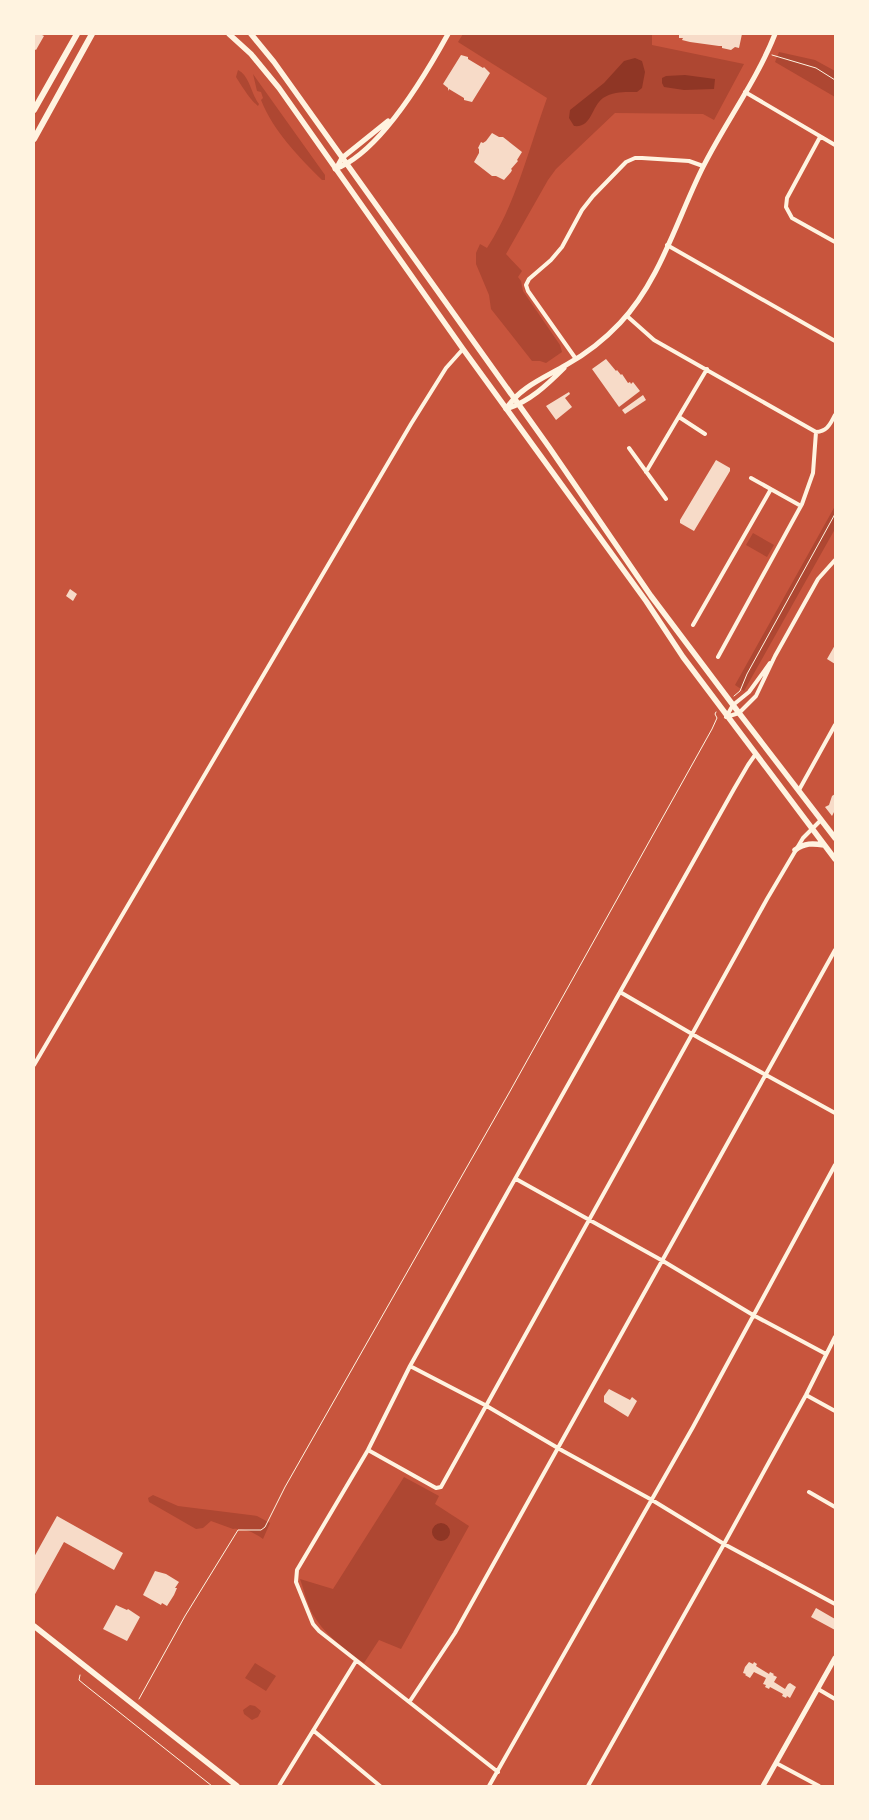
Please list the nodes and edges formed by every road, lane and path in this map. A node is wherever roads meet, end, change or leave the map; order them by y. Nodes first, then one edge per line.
1 (77, 34) edge
2 (92, 34) edge
3 (229, 34) edge
4 (251, 34) edge
5 (448, 34) edge
6 (774, 34) edge
7 (766, 53) junction
8 (51, 80) junction
9 (835, 80) edge
10 (63, 87) junction
11 (745, 92) junction
12 (34, 110) edge
13 (394, 116) junction
14 (820, 137) junction
15 (34, 140) edge
16 (835, 145) edge
17 (342, 158) junction
18 (347, 165) junction
19 (703, 166) junction
20 (336, 169) junction
21 (835, 242) edge
22 (667, 245) junction
23 (627, 316) junction
24 (835, 341) edge
25 (463, 349) junction
26 (576, 359) junction
27 (568, 365) junction
28 (707, 369) junction
29 (514, 398) junction
30 (519, 405) junction
31 (506, 409) junction
32 (835, 415) edge
33 (679, 418) junction
34 (816, 432) junction
35 (706, 434) dead end
36 (629, 448) dead end
37 (646, 472) junction
38 (750, 478) dead end
39 (771, 489) junction
40 (666, 499) dead end
41 (801, 506) junction
42 (835, 514) edge
43 (835, 560) edge
44 (693, 625) dead end
45 (775, 656) junction
46 (718, 657) dead end
47 (736, 694) dead end
48 (733, 705) junction
49 (739, 713) junction
50 (715, 714) dead end
51 (726, 717) junction
52 (835, 724) edge
53 (756, 755) junction
54 (798, 790) junction
55 (821, 820) junction
56 (812, 828) junction
57 (835, 838) edge
58 (824, 845) junction
59 (795, 850) junction
60 (835, 860) edge
61 (835, 950) edge
62 (620, 992) junction
63 (692, 1034) junction
64 (34, 1065) edge
65 (767, 1075) junction
66 (835, 1112) edge
67 (835, 1166) edge
68 (516, 1179) junction
69 (589, 1221) junction
70 (663, 1260) junction
71 (753, 1315) junction
72 (835, 1337) edge
73 (826, 1354) junction
74 (410, 1366) junction
75 (806, 1395) junction
76 (485, 1405) junction
77 (835, 1411) edge
78 (557, 1447) junction
79 (368, 1450) junction
80 (809, 1492) dead end
81 (652, 1500) junction
82 (835, 1507) edge
83 (724, 1544) junction
84 (835, 1604) edge
85 (34, 1626) edge
86 (835, 1658) edge
87 (356, 1661) junction
88 (80, 1675) dead end
89 (818, 1689) junction
90 (835, 1699) edge
91 (138, 1700) dead end
92 (410, 1701) junction
93 (314, 1731) junction
94 (776, 1763) junction
95 (498, 1772) junction
96 (212, 1786) edge
97 (237, 1786) edge
98 (279, 1786) edge
99 (380, 1786) edge
100 (489, 1786) edge
101 (588, 1786) edge
102 (763, 1786) edge
103 (819, 1786) edge

1 - 8 main road
2 - 10 main road
3 - 20 main road
4 - 17 main road
5 - 13 street
6 - 7 street
7 - 9 path
7 - 11 street
8 - 10 main road
8 - 12 main road
10 - 15 main road
11 - 14 street
11 - 19 street
13 - 17 street
13 - 18 street
14 - 16 street
14 - 21 street
17 - 18 main road
17 - 20 street
18 - 20 street
18 - 29 main road
19 - 22 street
19 - 26 street
20 - 25 main road
22 - 23 street
22 - 24 street
23 - 26 street
23 - 28 street
25 - 31 main road
25 - 64 street
26 - 27 street
27 - 29 street
27 - 30 street
28 - 33 street
28 - 34 street
29 - 30 main road
29 - 31 street
30 - 31 street
30 - 48 main road
31 - 51 main road
32 - 34 street
33 - 35 street
33 - 37 street
34 - 41 street
36 - 37 street
37 - 40 street
38 - 39 street
39 - 41 street
39 - 44 street
41 - 46 street
42 - 47 path
43 - 45 street
45 - 48 street
45 - 49 street
48 - 49 main road
48 - 51 street
49 - 51 street
49 - 54 main road
50 - 91 path
51 - 53 main road
52 - 54 street
53 - 56 main road
53 - 62 street
54 - 55 main road
55 - 56 street
55 - 57 main road
56 - 58 main road
56 - 59 street
58 - 59 main road
58 - 60 main road
59 - 63 street
61 - 65 street
62 - 63 street
62 - 68 street
63 - 65 street
63 - 69 street
65 - 66 street
65 - 70 street
67 - 71 street
68 - 69 street
68 - 74 street
69 - 70 street
69 - 76 street
70 - 71 street
70 - 78 street
71 - 73 street
71 - 81 street
72 - 73 street
73 - 75 street
74 - 76 street
74 - 79 street
75 - 77 street
75 - 83 street
76 - 78 street
76 - 79 street
78 - 81 street
78 - 92 street
79 - 87 street
80 - 82 street
81 - 83 street
81 - 95 street
83 - 84 street
83 - 101 street
85 - 97 main road
86 - 89 street
87 - 92 street
87 - 93 street
88 - 96 path
89 - 90 street
89 - 94 street
92 - 95 street
93 - 98 street
93 - 99 street
94 - 102 street
94 - 103 street
95 - 100 street

